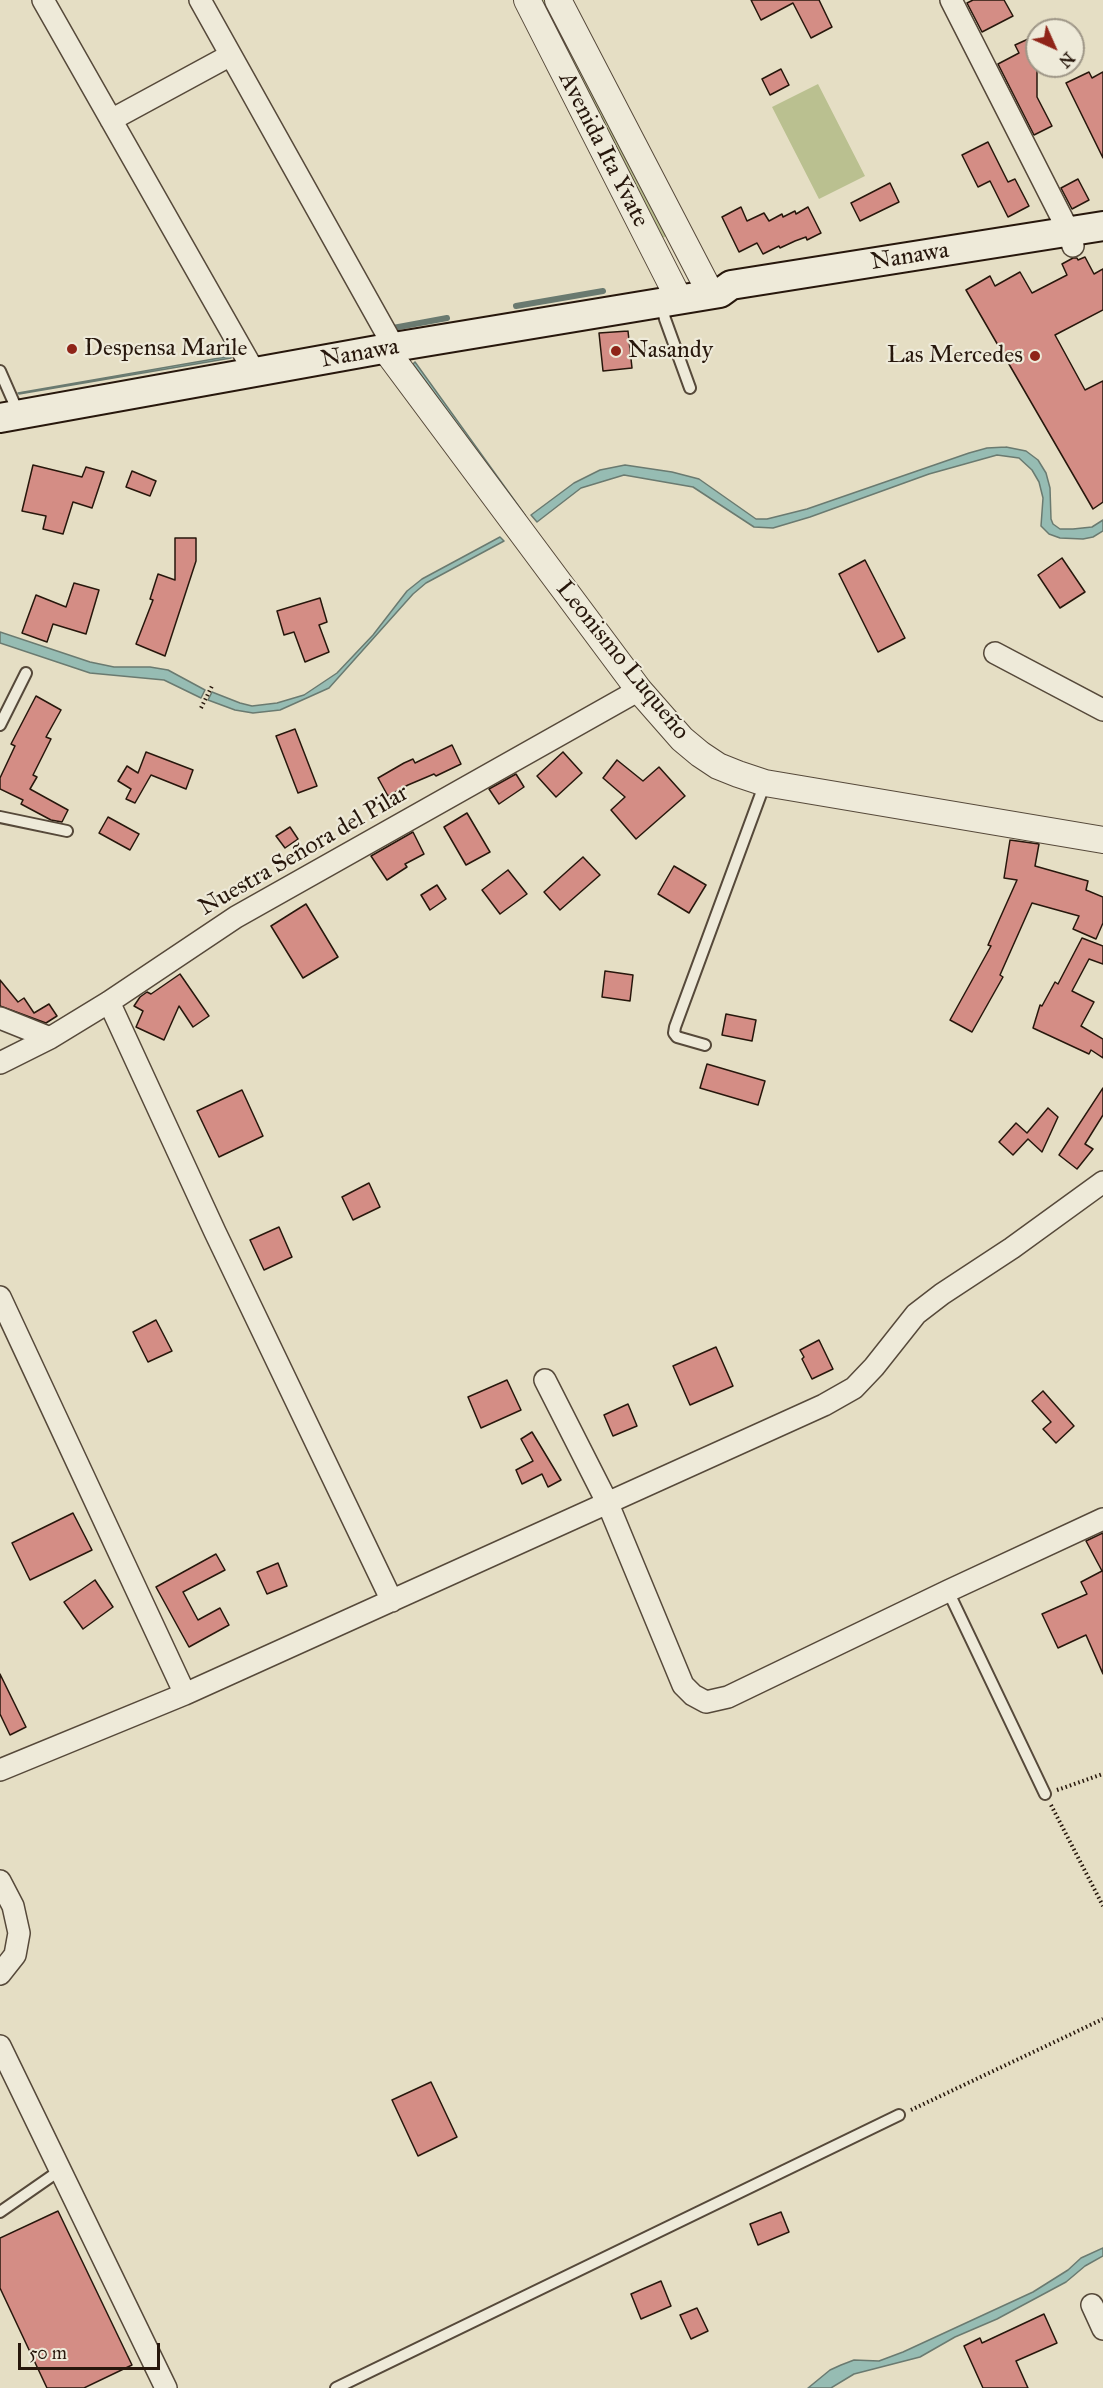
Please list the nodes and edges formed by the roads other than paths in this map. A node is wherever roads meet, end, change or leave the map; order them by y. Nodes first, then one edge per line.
1 (43, 0) edge
2 (200, 0) edge
3 (527, 0) edge
4 (558, 0) edge
5 (951, 0) edge
6 (229, 56) junction
7 (111, 120) junction
8 (1103, 226) edge
9 (1071, 239) junction
10 (1103, 241) edge
11 (715, 294) junction
12 (670, 301) junction
13 (389, 348) junction
14 (0, 371) edge
15 (255, 373) junction
16 (690, 388) dead end
17 (10, 417) edge
18 (995, 652) dead end
19 (26, 673) dead end
20 (639, 690) junction
21 (1103, 710) edge
22 (0, 725) edge
23 (765, 783) junction
24 (0, 817) edge
25 (67, 831) dead end
26 (1103, 840) edge
27 (109, 1002) junction
28 (0, 1018) edge
29 (50, 1038) junction
30 (705, 1045) dead end
31 (0, 1063) edge
32 (1103, 1182) edge
33 (0, 1297) edge
34 (545, 1380) dead end
35 (608, 1504) junction
36 (1103, 1520) edge
37 (948, 1591) junction
38 (392, 1601) junction
39 (185, 1694) junction
40 (0, 1770) edge
41 (1045, 1794) road end
42 (0, 1881) edge
43 (0, 1974) edge
44 (0, 2046) edge
45 (899, 2115) road end
46 (59, 2171) junction
47 (0, 2212) edge
48 (1092, 2305) dead end
49 (1103, 2330) edge
50 (166, 2388) edge
51 (336, 2388) edge

1 - 7 street
2 - 6 street
3 - 12 street, Avenida Ita Yvate
4 - 11 street, Avenida Ita Yvate
5 - 9 street
6 - 7 street
6 - 13 street
7 - 15 street
8 - 9 main road, Nanawa
9 - 10 main road, Nanawa
9 - 11 main road, Nanawa
11 - 12 main road, Nanawa
12 - 13 main road, Nanawa
12 - 16 lane
13 - 15 main road, Nanawa
13 - 20 street, Leonismo Luqueño
14 - 17 lane
15 - 17 main road, Nanawa
18 - 21 street
19 - 22 lane
20 - 23 street, Leonismo Luqueño
20 - 27 street, Nuestra Señora del Pilar
23 - 26 street, Leonismo Luqueño
23 - 30 lane
24 - 25 lane
27 - 29 street, Nuestra Señora del Pilar
27 - 38 street
28 - 29 street
29 - 31 street, Nuestra Señora del Pilar
32 - 35 street
33 - 39 street
34 - 35 street
35 - 37 street
35 - 38 street
36 - 37 street
37 - 41 lane
38 - 39 street
39 - 40 street
42 - 43 street
44 - 46 street
45 - 51 lane
46 - 47 lane
46 - 50 street
48 - 49 street

